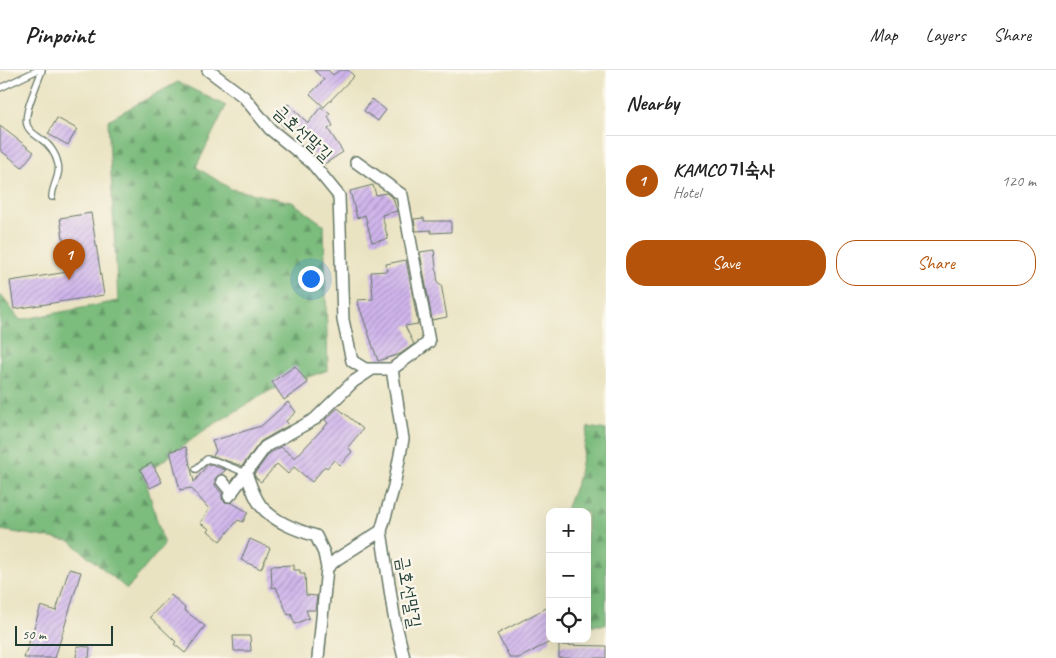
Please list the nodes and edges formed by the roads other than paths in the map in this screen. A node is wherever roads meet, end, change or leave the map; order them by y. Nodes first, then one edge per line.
1 (38, 70) edge
2 (42, 70) edge
3 (208, 70) edge
4 (0, 88) edge
5 (356, 162) dead end
6 (52, 197) dead end
7 (392, 369) junction
8 (372, 370) junction
9 (196, 469) dead end
10 (246, 474) junction
11 (222, 481) dead end
12 (382, 531) junction
13 (327, 568) junction
14 (318, 658) edge
15 (404, 658) edge

1 - 4 lane
2 - 6 lane
3 - 8 street, 금호선말길
5 - 7 street
7 - 8 street
7 - 12 street, 금호선말길
8 - 10 street
9 - 10 lane
10 - 11 street
10 - 13 street
12 - 13 street
12 - 15 street, 금호선말길
13 - 14 street

